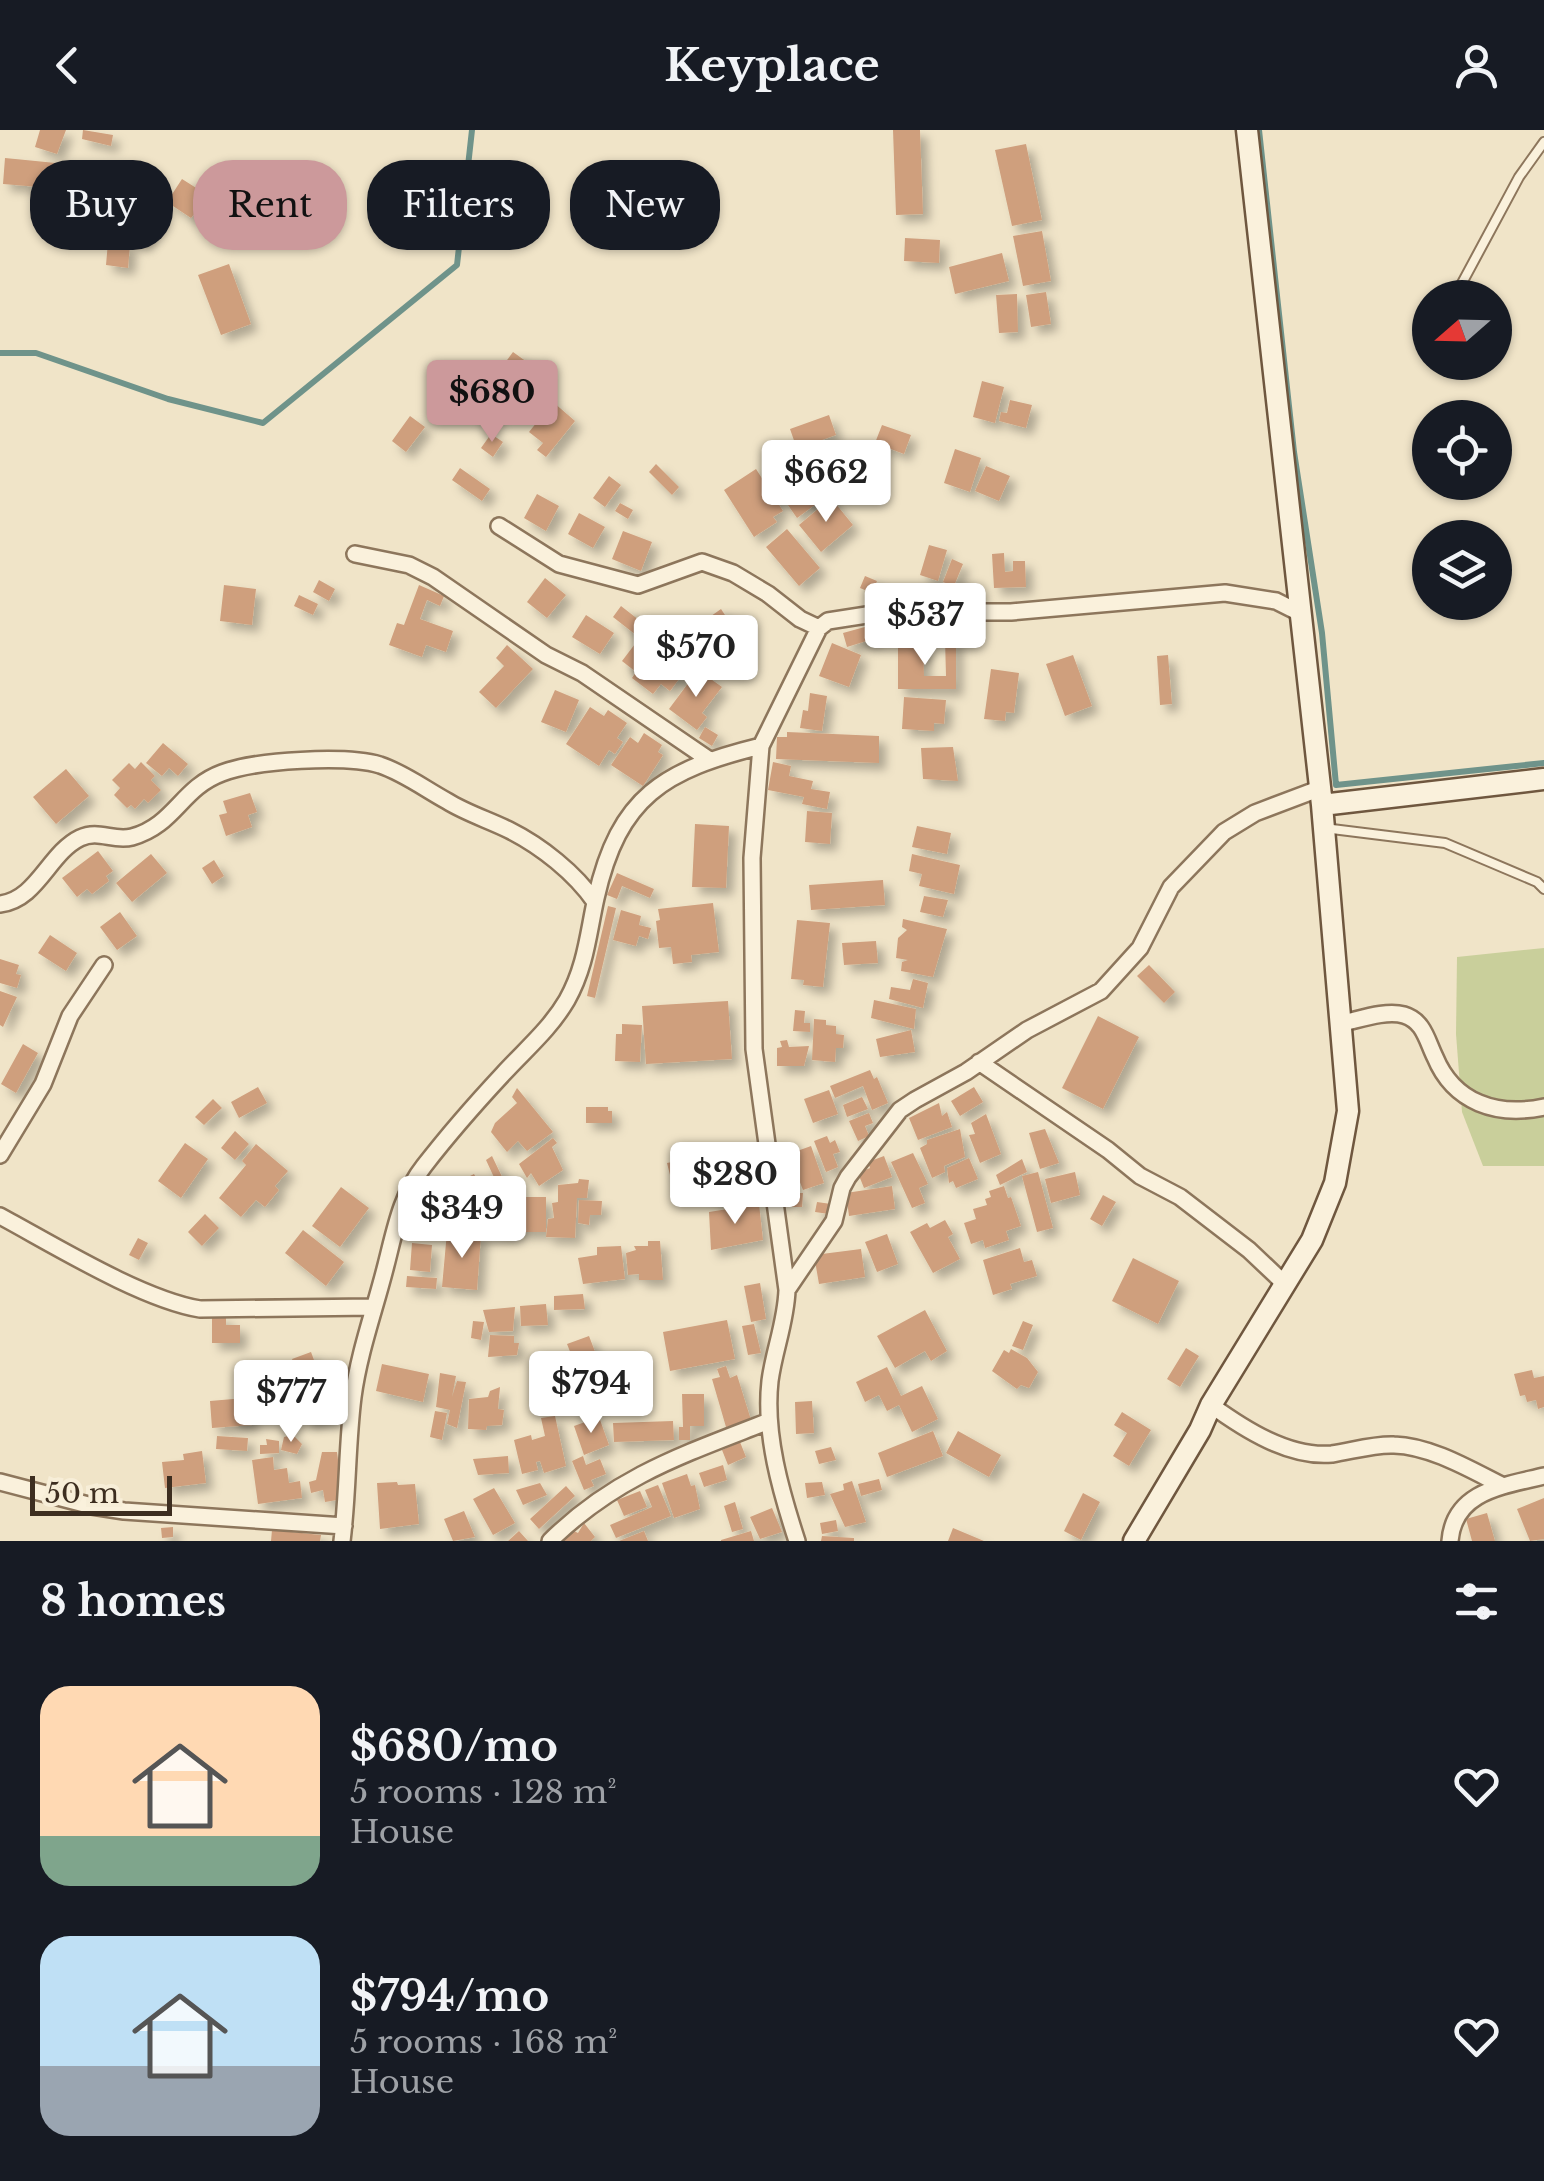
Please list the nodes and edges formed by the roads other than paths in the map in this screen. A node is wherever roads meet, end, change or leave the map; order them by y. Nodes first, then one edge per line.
1 (1247, 130) edge
2 (1544, 142) edge
3 (1464, 280) edge
4 (499, 526) dead end
5 (356, 554) dead end
6 (1300, 614) junction
7 (819, 628) junction
8 (761, 746) junction
9 (708, 759) junction
10 (1544, 779) edge
11 (1322, 797) junction
12 (1324, 828) junction
13 (1544, 889) edge
14 (596, 902) junction
15 (0, 904) edge
16 (104, 966) dead end
17 (1343, 1023) junction
18 (979, 1062) junction
19 (1544, 1107) edge
20 (0, 1155) edge
21 (0, 1216) edge
22 (1286, 1285) junction
23 (787, 1290) junction
24 (373, 1308) junction
25 (1211, 1405) junction
26 (769, 1421) junction
27 (1544, 1476) edge
28 (0, 1482) edge
29 (1503, 1486) junction
30 (343, 1534) edge
31 (550, 1541) edge
32 (797, 1541) edge
33 (1134, 1541) edge
34 (1450, 1541) edge

1 - 6 street
2 - 3 lane
4 - 7 street
5 - 9 street
6 - 7 street
6 - 11 street
7 - 8 street
8 - 9 street
8 - 23 street
9 - 14 street
10 - 11 street
11 - 12 street
11 - 18 street
12 - 13 lane
12 - 17 street
14 - 15 street
14 - 24 street
16 - 20 street
17 - 19 street
17 - 22 street
18 - 22 street
18 - 23 street
21 - 24 street
22 - 25 street
23 - 26 street
24 - 30 street
25 - 29 street
25 - 33 street
26 - 31 street
26 - 32 street
27 - 29 street
28 - 30 street
29 - 34 street

